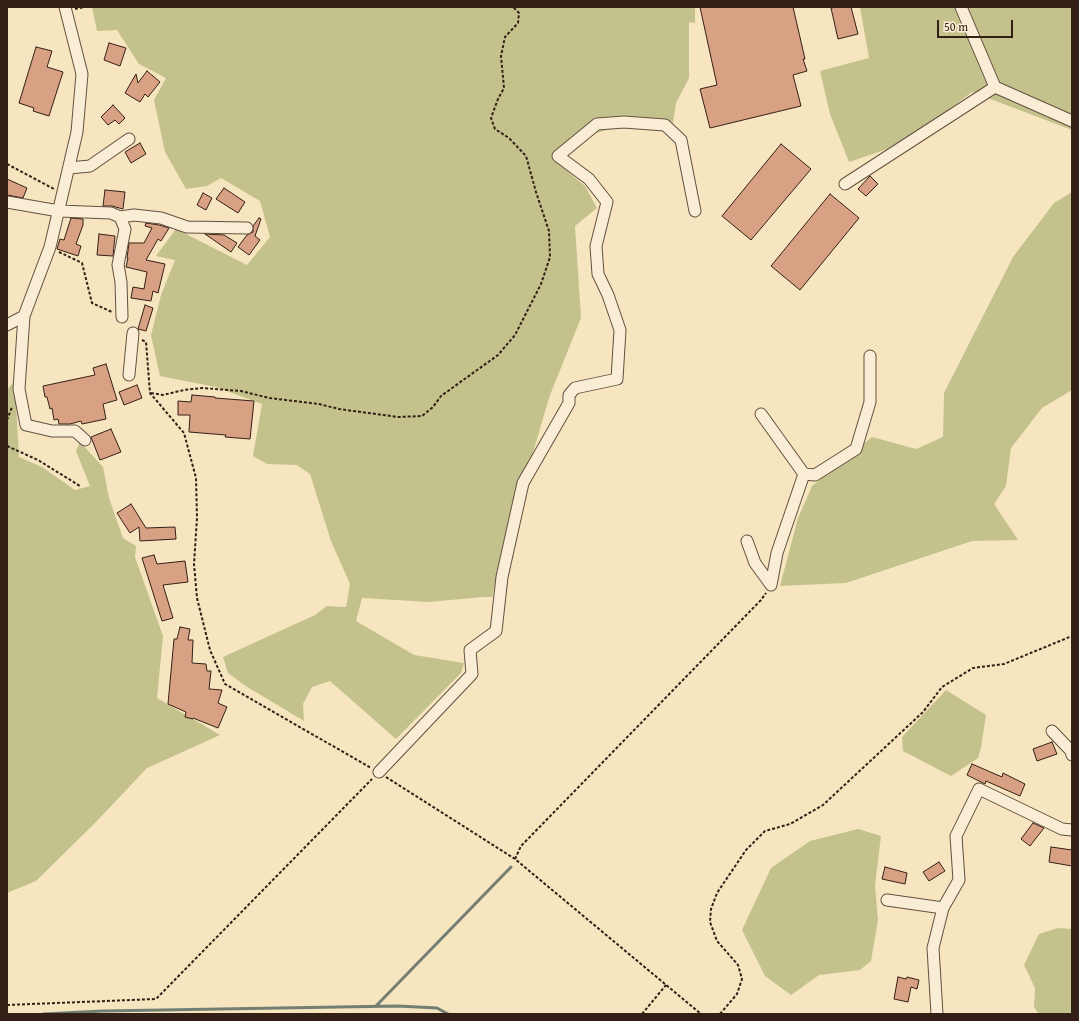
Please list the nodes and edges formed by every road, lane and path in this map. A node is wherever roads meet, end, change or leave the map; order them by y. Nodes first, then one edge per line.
1 (66, 7) edge
2 (513, 7) edge
3 (962, 7) edge
4 (995, 87) junction
5 (1072, 121) edge
6 (129, 139) dead end
7 (7, 164) edge
8 (69, 168) junction
9 (845, 184) dead end
10 (63, 194) junction
11 (7, 202) edge
12 (59, 211) junction
13 (695, 211) dead end
14 (120, 217) junction
15 (247, 228) dead end
16 (50, 247) junction
17 (24, 316) junction
18 (122, 317) joint
19 (7, 325) edge
20 (133, 333) joint
21 (870, 356) dead end
22 (129, 375) dead end
23 (150, 393) junction
24 (761, 414) dead end
25 (85, 440) dead end
26 (7, 446) edge
27 (804, 474) junction
28 (80, 486) dead end
29 (747, 541) dead end
30 (771, 586) junction
31 (1072, 636) edge
32 (1052, 731) dead end
33 (1072, 756) edge
34 (379, 772) junction
35 (1072, 830) edge
36 (515, 859) junction
37 (887, 900) dead end
38 (943, 908) junction
39 (666, 985) junction
40 (7, 1005) edge
41 (642, 1014) edge
42 (701, 1014) edge
43 (720, 1014) edge
44 (937, 1014) edge

1 - 8 street
2 - 23 path
3 - 4 street
4 - 5 street
4 - 9 street
6 - 8 street
7 - 10 path
8 - 10 street
10 - 12 street
11 - 12 street
12 - 14 street
12 - 16 street
13 - 34 street
14 - 15 street
14 - 18 street
16 - 17 street
16 - 18 path
17 - 19 street
17 - 25 street
20 - 22 street
20 - 23 path
21 - 27 street
23 - 34 path
24 - 27 street
26 - 28 path
27 - 30 street
29 - 30 street
30 - 36 path
31 - 43 path
32 - 33 street
34 - 36 path
34 - 40 path
35 - 38 street
36 - 39 path
37 - 38 street
38 - 44 street
39 - 41 path
39 - 42 path

